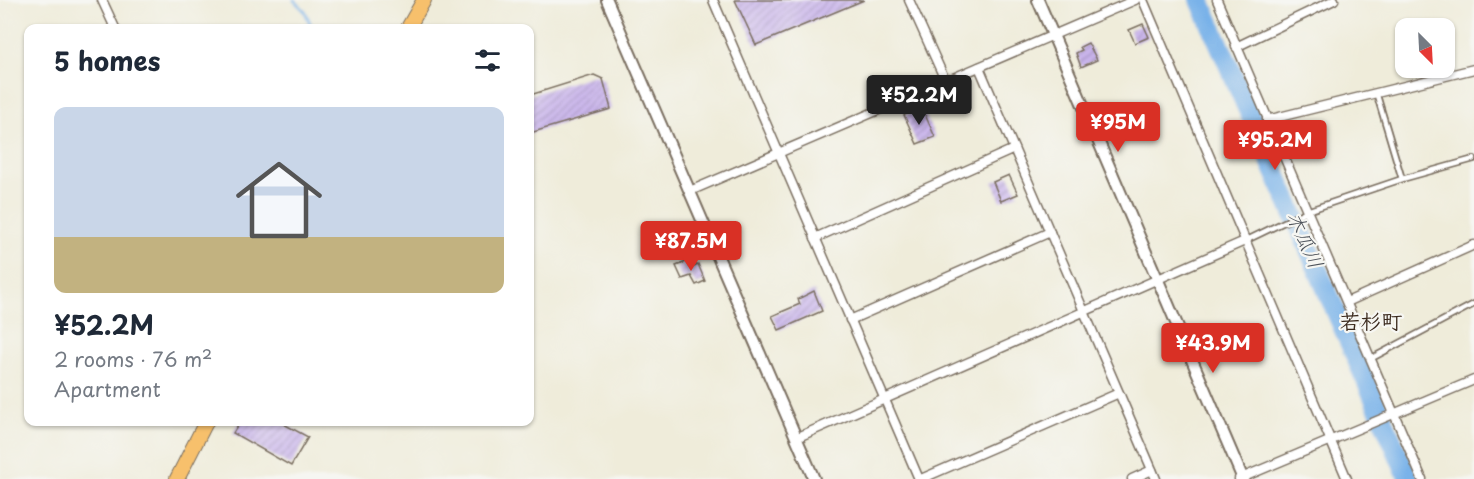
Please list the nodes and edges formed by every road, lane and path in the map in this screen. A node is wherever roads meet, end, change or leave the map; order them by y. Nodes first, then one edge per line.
1 (102, 0) edge
2 (424, 0) edge
3 (607, 0) edge
4 (713, 0) edge
5 (909, 0) edge
6 (1038, 0) edge
7 (1135, 0) edge
8 (1143, 0) edge
9 (1217, 0) edge
10 (1334, 0) edge
11 (113, 24) edge
12 (410, 24) edge
13 (1051, 37) junction
14 (1236, 46) junction
15 (979, 67) junction
16 (1474, 69) edge
17 (946, 82) junction
18 (1376, 92) junction
19 (1267, 120) junction
20 (1014, 149) junction
21 (779, 153) junction
22 (1474, 159) edge
23 (1402, 179) junction
24 (690, 191) junction
25 (1304, 212) junction
26 (1050, 232) junction
27 (815, 238) junction
28 (1247, 240) junction
29 (1474, 245) edge
30 (1158, 280) junction
31 (1347, 302) junction
32 (1474, 304) edge
33 (1085, 313) junction
34 (850, 320) junction
35 (1372, 358) junction
36 (1474, 380) edge
37 (1119, 393) junction
38 (884, 400) junction
39 (1392, 414) junction
40 (204, 426) edge
41 (796, 438) junction
42 (1332, 440) junction
43 (1154, 475) edge
44 (177, 479) edge
45 (814, 479) edge
46 (920, 479) edge
47 (1132, 479) edge
48 (1241, 479) edge
49 (1347, 479) edge
50 (1422, 479) edge

1 - 11 street
2 - 12 highway
3 - 24 street
4 - 21 street
5 - 17 street
6 - 13 street
7 - 13 street
8 - 28 street
9 - 14 street
10 - 14 street
13 - 15 street
13 - 30 street
14 - 19 street
15 - 17 street
15 - 20 street
16 - 18 street
17 - 21 street
18 - 19 street
18 - 23 lane
19 - 25 street
20 - 26 street
20 - 27 street
21 - 24 street
21 - 27 street
22 - 23 lane
23 - 25 lane
24 - 41 street
25 - 28 lane
25 - 31 street
26 - 33 street
26 - 34 street
27 - 34 street
28 - 30 street
28 - 42 street
29 - 31 street
30 - 33 street
30 - 48 street
31 - 35 street
32 - 35 lane
33 - 37 street
33 - 38 street
34 - 38 street
35 - 39 street
36 - 39 street
37 - 43 street
37 - 46 street
38 - 41 street
38 - 46 street
39 - 42 street
39 - 50 street
40 - 44 highway
41 - 45 street
42 - 48 street
42 - 49 street
43 - 47 street

